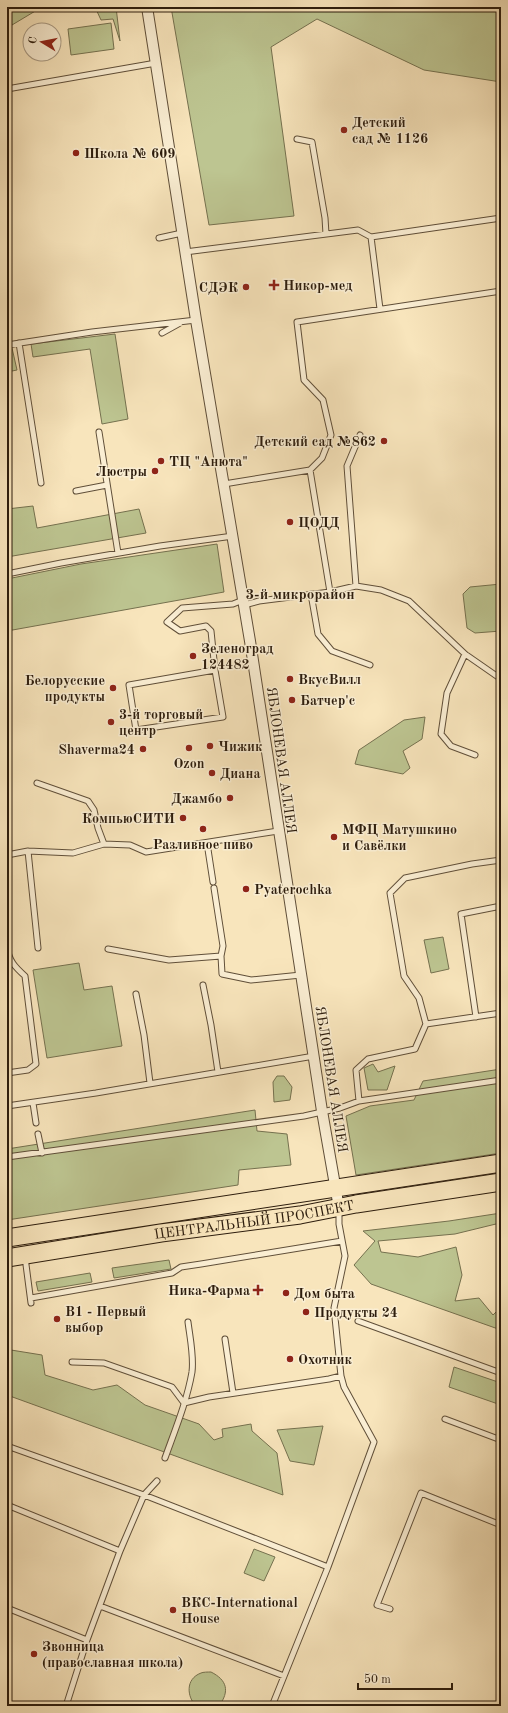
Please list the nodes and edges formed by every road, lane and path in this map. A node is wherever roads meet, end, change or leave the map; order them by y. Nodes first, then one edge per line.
1 (147, 7) edge
2 (156, 63) junction
3 (7, 89) edge
4 (297, 139) dead end
5 (501, 218) edge
6 (182, 234) junction
7 (326, 234) junction
8 (371, 237) junction
9 (159, 238) dead end
10 (185, 252) junction
11 (501, 291) edge
12 (380, 309) junction
13 (196, 320) junction
14 (182, 322) junction
15 (162, 333) dead end
16 (19, 343) junction
17 (7, 345) edge
18 (99, 432) dead end
19 (360, 435) dead end
20 (310, 470) junction
21 (41, 483) dead end
22 (224, 484) junction
23 (107, 485) junction
24 (76, 491) dead end
25 (232, 536) junction
26 (118, 553) junction
27 (7, 574) edge
28 (356, 586) junction
29 (330, 592) junction
30 (311, 594) junction
31 (243, 603) junction
32 (465, 654) junction
33 (370, 665) dead end
34 (215, 670) junction
35 (501, 679) edge
36 (475, 755) dead end
37 (37, 783) dead end
38 (278, 831) junction
39 (207, 842) junction
40 (104, 844) junction
41 (28, 851) junction
42 (7, 854) edge
43 (501, 860) edge
44 (501, 906) edge
45 (7, 947) edge
46 (38, 948) dead end
47 (108, 949) dead end
48 (221, 956) junction
49 (301, 975) junction
50 (203, 985) dead end
51 (136, 994) dead end
52 (501, 1013) edge
53 (476, 1017) junction
54 (426, 1024) junction
55 (314, 1056) junction
56 (218, 1072) junction
57 (7, 1074) edge
58 (501, 1080) edge
59 (150, 1083) junction
60 (359, 1101) junction
61 (33, 1102) junction
62 (7, 1106) edge
63 (322, 1111) junction
64 (36, 1123) dead end
65 (38, 1134) dead end
66 (42, 1153) junction
67 (7, 1158) edge
68 (501, 1163) edge
69 (459, 1170) junction
70 (501, 1182) edge
71 (336, 1188) junction
72 (462, 1188) junction
73 (339, 1208) junction
74 (160, 1215) junction
75 (161, 1233) junction
76 (7, 1238) edge
77 (342, 1241) junction
78 (24, 1255) junction
79 (7, 1258) edge
80 (358, 1321) dead end
81 (188, 1322) dead end
82 (224, 1339) dead end
83 (72, 1362) dead end
84 (501, 1373) edge
85 (341, 1376) junction
86 (233, 1393) junction
87 (184, 1403) junction
88 (445, 1419) dead end
89 (501, 1440) edge
90 (7, 1446) edge
91 (165, 1458) dead end
92 (157, 1480) dead end
93 (144, 1495) junction
94 (7, 1505) edge
95 (501, 1525) edge
96 (120, 1551) junction
97 (328, 1567) junction
98 (100, 1606) junction
99 (7, 1608) edge
100 (390, 1609) dead end
101 (87, 1640) junction
102 (284, 1676) junction
103 (66, 1706) edge
104 (272, 1706) edge

1 - 2 street, ЯБЛОНЕВАЯ АЛЛЕЯ
2 - 3 lane
2 - 6 street, ЯБЛОНЕВАЯ АЛЛЕЯ
4 - 7 lane
5 - 8 lane
6 - 9 lane
6 - 10 street, ЯБЛОНЕВАЯ АЛЛЕЯ
7 - 8 lane
7 - 10 lane
8 - 12 lane
10 - 13 street, ЯБЛОНЕВАЯ АЛЛЕЯ
11 - 12 lane
12 - 20 lane
13 - 14 lane
13 - 22 street, ЯБЛОНЕВАЯ АЛЛЕЯ
14 - 15 lane
14 - 16 lane
16 - 17 lane
16 - 21 lane
18 - 23 lane
19 - 28 lane
20 - 22 lane
20 - 29 lane
22 - 25 street, ЯБЛОНЕВАЯ АЛЛЕЯ
23 - 24 lane
23 - 26 lane
25 - 26 lane
25 - 31 street, ЯБЛОНЕВАЯ АЛЛЕЯ
26 - 27 lane
28 - 29 lane
28 - 32 lane
29 - 30 lane
30 - 31 lane
30 - 33 lane
31 - 34 lane
31 - 38 street, ЯБЛОНЕВАЯ АЛЛЕЯ
32 - 35 lane
32 - 36 lane
34 - 34 lane
37 - 40 lane
38 - 39 lane
38 - 49 street, ЯБЛОНЕВАЯ АЛЛЕЯ
39 - 40 lane
39 - 48 lane
40 - 41 lane
41 - 42 lane
41 - 46 lane
43 - 54 lane
44 - 53 lane
45 - 57 lane
47 - 48 lane
48 - 49 lane
49 - 55 street, ЯБЛОНЕВАЯ АЛЛЕЯ
50 - 56 lane
51 - 59 lane
52 - 53 lane
53 - 54 lane
54 - 60 lane
55 - 56 lane
55 - 63 street, ЯБЛОНЕВАЯ АЛЛЕЯ
56 - 59 lane
58 - 60 lane
59 - 61 lane
60 - 63 lane
61 - 62 lane
61 - 64 lane
63 - 66 lane
63 - 71 street, ЯБЛОНЕВАЯ АЛЛЕЯ
65 - 66 lane
66 - 67 lane
68 - 69 main road, ЦЕНТРАЛЬНЫЙ ПРОСПЕКТ
69 - 71 main road, ЦЕНТРАЛЬНЫЙ ПРОСПЕКТ
69 - 72 main road
70 - 72 main road, ЦЕНТРАЛЬНЫЙ ПРОСПЕКТ
71 - 73 street, ЯБЛОНЕВАЯ АЛЛЕЯ
71 - 74 main road, ЦЕНТРАЛЬНЫЙ ПРОСПЕКТ
72 - 73 main road, ЦЕНТРАЛЬНЫЙ ПРОСПЕКТ
73 - 75 main road, ЦЕНТРАЛЬНЫЙ ПРОСПЕКТ
73 - 77 lane
74 - 75 main road
74 - 76 main road, ЦЕНТРАЛЬНЫЙ ПРОСПЕКТ
75 - 78 main road, ЦЕНТРАЛЬНЫЙ ПРОСПЕКТ
77 - 78 lane
77 - 85 lane
78 - 79 main road, ЦЕНТРАЛЬНЫЙ ПРОСПЕКТ
80 - 84 lane
81 - 87 lane
82 - 86 lane
83 - 87 lane
85 - 86 lane
85 - 97 lane
86 - 87 lane
87 - 91 lane
88 - 89 lane
90 - 93 lane
92 - 93 lane
93 - 96 lane
93 - 97 lane
94 - 96 lane
95 - 100 lane
96 - 98 lane
97 - 102 lane
98 - 101 lane
98 - 102 lane
99 - 101 lane
101 - 103 lane
102 - 104 lane

